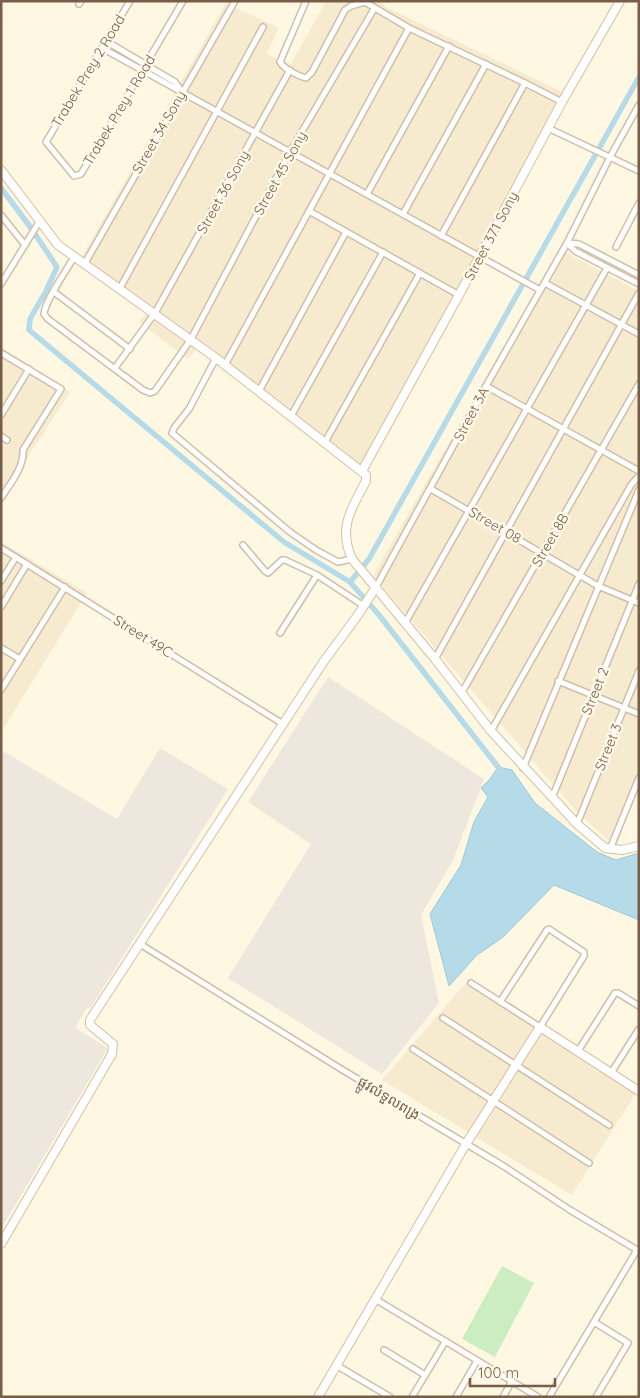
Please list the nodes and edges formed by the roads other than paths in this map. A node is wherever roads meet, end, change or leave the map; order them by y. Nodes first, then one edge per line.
1 (130, 1) edge
2 (183, 1) edge
3 (235, 1) edge
4 (306, 1) edge
5 (620, 1) edge
6 (365, 2) edge
7 (374, 9) junction
8 (264, 27) dead end
9 (409, 28) junction
10 (106, 41) junction
11 (449, 46) junction
12 (102, 48) junction
13 (486, 64) junction
14 (146, 65) junction
15 (290, 70) junction
16 (143, 71) junction
17 (525, 83) junction
18 (182, 92) junction
19 (562, 102) junction
20 (639, 105) edge
21 (217, 111) junction
22 (548, 128) junction
23 (256, 133) junction
24 (46, 142) joint
25 (290, 152) junction
26 (610, 157) junction
27 (1, 170) edge
28 (639, 171) edge
29 (330, 173) junction
30 (367, 194) junction
31 (639, 203) edge
32 (309, 211) junction
33 (403, 214) junction
34 (1, 215) edge
35 (38, 224) junction
36 (346, 232) junction
37 (441, 236) junction
38 (26, 243) junction
39 (567, 243) junction
40 (616, 247) dead end
41 (383, 252) junction
42 (74, 257) junction
43 (480, 257) junction
44 (84, 263) junction
45 (616, 263) junction
46 (610, 269) junction
47 (420, 272) junction
48 (639, 275) edge
49 (545, 283) junction
50 (1, 284) edge
51 (639, 284) edge
52 (120, 288) junction
53 (540, 290) junction
54 (54, 292) junction
55 (639, 294) edge
56 (459, 295) junction
57 (586, 305) junction
58 (155, 313) junction
59 (621, 325) junction
60 (639, 334) edge
61 (191, 339) junction
62 (130, 349) junction
63 (1, 353) edge
64 (216, 358) junction
65 (225, 365) junction
66 (115, 368) junction
67 (29, 369) junction
68 (639, 384) edge
69 (486, 386) junction
70 (259, 391) junction
71 (527, 408) junction
72 (1, 415) edge
73 (291, 416) junction
74 (564, 430) junction
75 (1, 436) edge
76 (7, 440) dead end
77 (325, 442) junction
78 (601, 451) junction
79 (362, 471) junction
80 (639, 471) edge
81 (639, 476) edge
82 (431, 488) junction
83 (639, 490) edge
84 (1, 498) edge
85 (469, 510) junction
86 (505, 531) junction
87 (243, 545) dead end
88 (1, 548) edge
89 (542, 552) junction
90 (16, 557) junction
91 (352, 559) junction
92 (27, 564) junction
93 (317, 575) junction
94 (581, 575) junction
95 (1, 581) edge
96 (639, 584) edge
97 (598, 586) junction
98 (376, 587) junction
99 (65, 588) junction
100 (632, 600) junction
101 (366, 602) junction
102 (639, 603) edge
103 (1, 607) edge
104 (405, 623) junction
105 (280, 633) dead end
106 (1, 648) edge
107 (20, 659) junction
108 (435, 659) junction
109 (639, 671) edge
110 (558, 681) junction
111 (1, 690) edge
112 (461, 695) junction
113 (593, 695) junction
114 (624, 708) junction
115 (639, 714) edge
116 (283, 724) junction
117 (491, 731) junction
118 (523, 768) junction
119 (639, 778) edge
120 (552, 798) junction
121 (577, 824) junction
122 (639, 846) edge
123 (610, 849) junction
124 (140, 944) junction
125 (471, 983) dead end
126 (500, 1002) junction
127 (639, 1006) edge
128 (443, 1018) dead end
129 (540, 1027) junction
130 (639, 1029) edge
131 (414, 1049) dead end
132 (578, 1051) junction
133 (516, 1065) junction
134 (611, 1073) junction
135 (639, 1091) edge
136 (494, 1100) junction
137 (609, 1124) dead end
138 (466, 1144) junction
139 (589, 1163) dead end
140 (1, 1244) edge
141 (638, 1251) edge
142 (375, 1299) junction
143 (594, 1322) junction
144 (445, 1342) junction
145 (384, 1350) dead end
146 (477, 1361) junction
147 (336, 1365) junction
148 (425, 1375) junction
149 (512, 1381) junction
150 (318, 1397) edge
151 (390, 1397) edge
152 (412, 1397) edge
153 (456, 1397) edge
154 (503, 1397) edge
155 (538, 1397) edge
156 (550, 1397) edge
157 (596, 1397) edge

1 - 10 street, Trabek Prey 2 Road
2 - 14 street, Trabek Prey 1 Road
3 - 18 street, Street 34 Sony
4 - 15 street
5 - 19 street, Street 371 Sony
6 - 7 street
6 - 15 street
7 - 9 street
7 - 25 street, Street 45 Sony
8 - 21 street
9 - 11 street
9 - 29 street
10 - 12 street, Trabek Prey 2 Road
10 - 14 street
11 - 13 street
11 - 30 street
12 - 16 street
12 - 24 street, Trabek Prey 2 Road
13 - 17 street
13 - 33 street
14 - 16 street, Trabek Prey 1 Road
14 - 18 street
15 - 23 street, Street 36 Sony
16 - 18 street
16 - 24 street, Trabek Prey 1 Road
17 - 19 street
17 - 37 street
18 - 21 street
18 - 44 street, Street 34 Sony
19 - 22 street, Street 371 Sony
20 - 26 street, Street 3A
21 - 23 street
21 - 52 street
22 - 26 street
22 - 43 street, Street 371 Sony
23 - 25 street
23 - 58 street, Street 36 Sony
25 - 29 street
25 - 61 street, Street 45 Sony
26 - 28 street
26 - 39 street, Street 3A
27 - 35 street
29 - 30 street
29 - 32 street
30 - 33 street
31 - 40 street
32 - 36 street
32 - 65 street
33 - 37 street
34 - 38 street
35 - 38 street
35 - 42 street
36 - 41 street
36 - 70 street
37 - 43 street
38 - 50 street
39 - 45 street
39 - 46 street
39 - 49 street, Street 3A
41 - 47 street
41 - 73 street
42 - 44 street
42 - 54 street
43 - 53 street
43 - 56 street, Street 371 Sony
44 - 52 street
45 - 46 street
45 - 48 street
46 - 51 street
46 - 57 street
47 - 56 street
47 - 77 street
49 - 53 street, Street 3A
49 - 57 street
52 - 58 street
53 - 69 street, Street 3A
54 - 62 street
54 - 66 street
55 - 59 street
56 - 79 street, Street 371 Sony
57 - 59 street
57 - 71 street
58 - 61 street
58 - 62 street, Street 36 Sony
59 - 60 street
59 - 74 street
61 - 64 street
61 - 66 street, Street 45 Sony
62 - 66 street, Street 36 Sony
63 - 67 street
64 - 65 street
64 - 91 street
65 - 70 street
67 - 72 street
67 - 84 street
68 - 78 street, Street 8B
69 - 71 street
69 - 82 street, Street 3A
70 - 73 street
71 - 74 street
71 - 85 street
73 - 77 street
74 - 78 street
74 - 86 street
75 - 76 street
77 - 79 street
78 - 80 street
78 - 89 street, Street 8B
79 - 91 street
81 - 94 street
82 - 85 street, Street 08
82 - 98 street, Street 3A
83 - 97 street
85 - 86 street, Street 08
85 - 104 street
86 - 89 street, Street 08
86 - 108 street
87 - 93 street
88 - 90 street, Street 49C
89 - 94 street, Street 08
89 - 112 street, Street 8B
90 - 92 street, Street 49C
90 - 95 street
91 - 98 street
92 - 99 street, Street 49C
92 - 103 street
93 - 101 street
93 - 105 street
94 - 97 street, Street 08
94 - 117 street
96 - 100 street, Street 2
97 - 100 street, Street 08
97 - 110 street
98 - 101 street
98 - 104 street
99 - 107 street
99 - 116 street, Street 49C
100 - 102 street, Street 08
100 - 113 street, Street 2
101 - 116 street
104 - 108 street
106 - 107 street
107 - 111 street
108 - 112 street
109 - 114 street, Street 3
110 - 113 street
110 - 118 street
112 - 117 street
113 - 114 street
113 - 120 street, Street 2
114 - 115 street
114 - 121 street, Street 3
116 - 124 street
117 - 118 street
118 - 120 street
119 - 123 street
120 - 121 street
121 - 123 street
122 - 123 street
124 - 138 street, ផ្លូវលំទួលពង្រ
124 - 140 street
125 - 126 street
126 - 129 street
126 - 129 street
127 - 132 street
128 - 133 street
129 - 132 street
129 - 133 street
130 - 134 street
131 - 136 street
132 - 134 street
133 - 136 street
133 - 137 street
134 - 135 street
136 - 138 street
136 - 139 street
138 - 141 street, ផ្លូវលំទួលពង្រ
138 - 142 street
141 - 143 street
142 - 144 street
142 - 147 street
143 - 156 street
143 - 157 street
144 - 146 street
144 - 148 street
145 - 148 street
146 - 149 street
146 - 153 street
147 - 150 street
147 - 151 street
148 - 152 street
149 - 154 street
149 - 155 street

